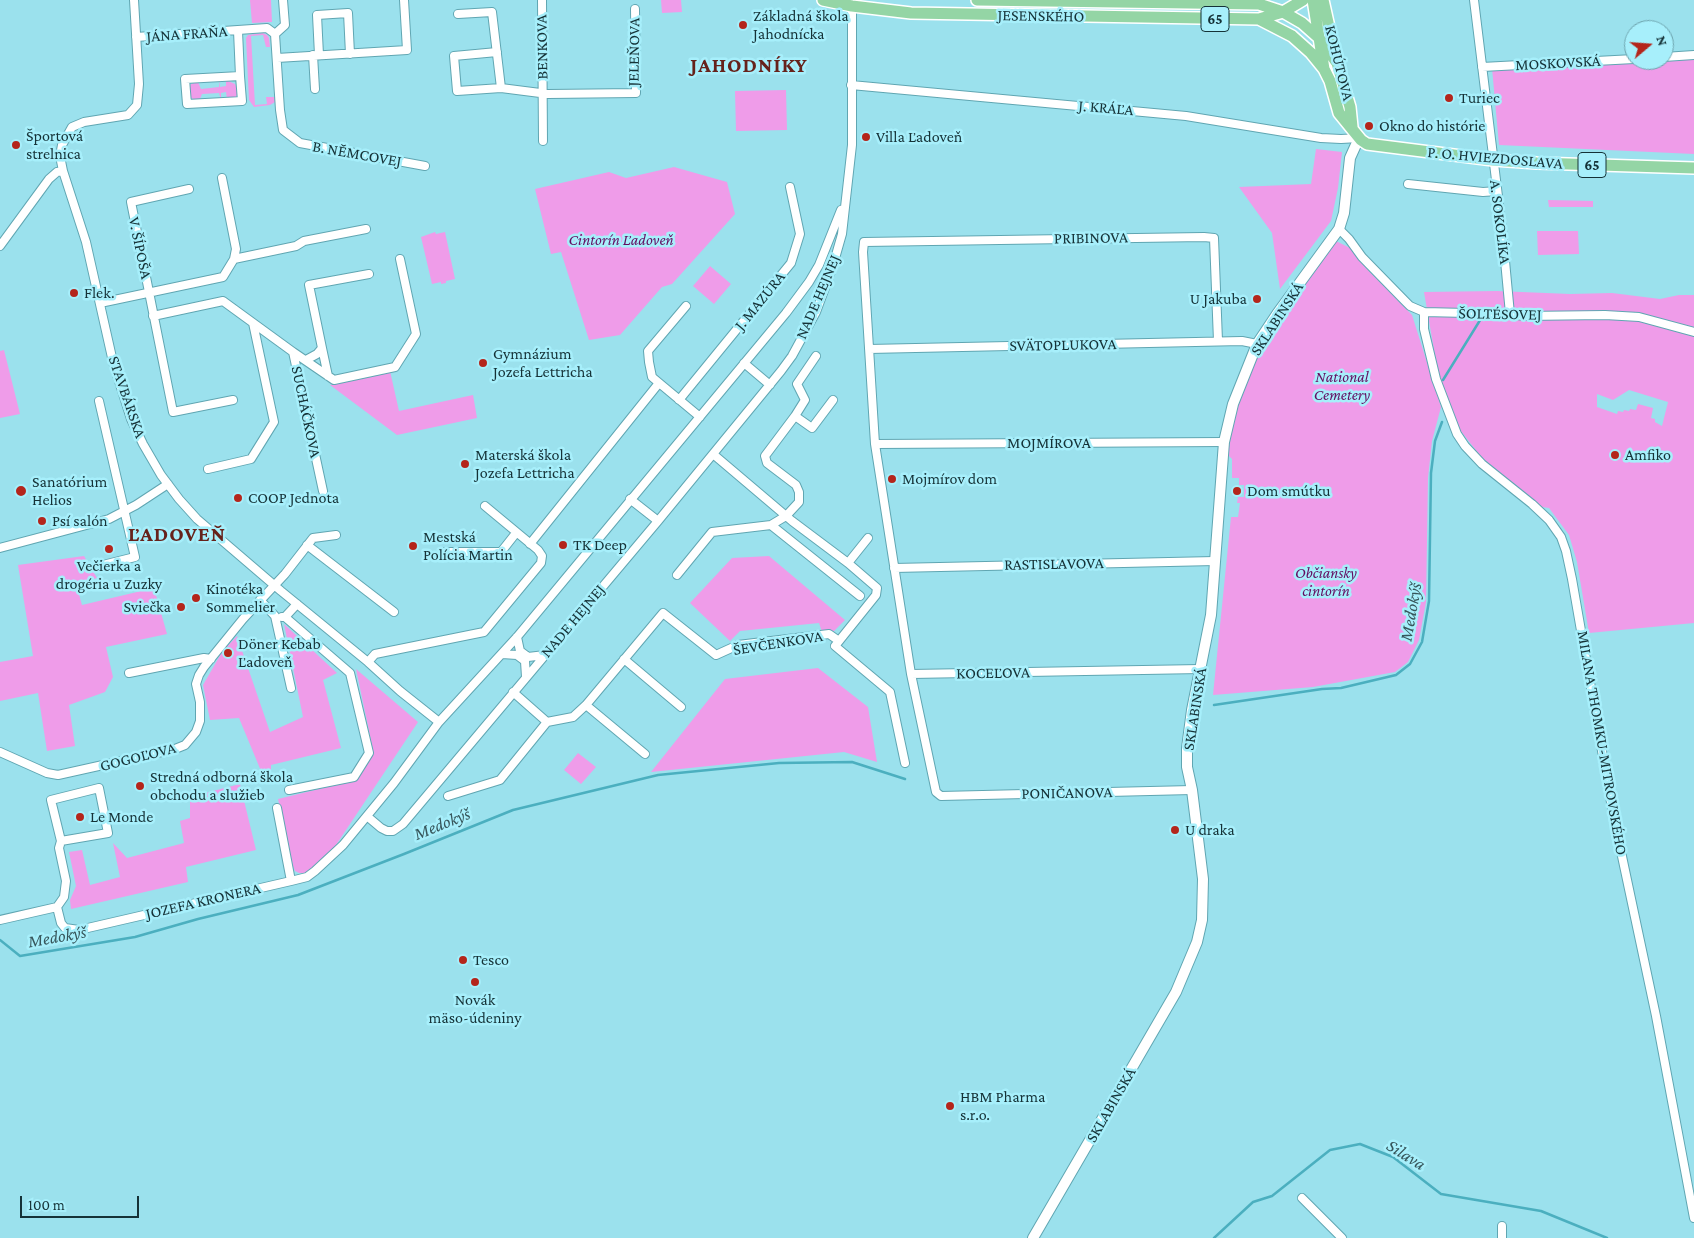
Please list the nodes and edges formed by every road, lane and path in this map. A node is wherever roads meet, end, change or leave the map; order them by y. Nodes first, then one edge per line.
1 (134, 0) edge
2 (283, 0) edge
3 (404, 0) edge
4 (542, 0) edge
5 (823, 0) edge
6 (977, 0) edge
7 (1273, 0) edge
8 (1303, 0) edge
9 (1313, 0) edge
10 (1323, 0) edge
11 (1474, 0) edge
12 (853, 2) edge
13 (1259, 4) junction
14 (635, 9) dead end
15 (1283, 12) junction
16 (458, 14) dead end
17 (1259, 19) junction
18 (238, 31) junction
19 (275, 34) junction
20 (136, 37) junction
21 (1319, 38) junction
22 (497, 52) junction
23 (350, 54) junction
24 (316, 55) junction
25 (1694, 55) edge
26 (1674, 56) edge
27 (276, 58) junction
28 (1624, 60) edge
29 (1337, 63) junction
30 (1482, 67) junction
31 (1324, 69) junction
32 (240, 76) junction
33 (851, 85) junction
34 (501, 88) junction
35 (315, 89) dead end
36 (542, 94) junction
37 (1352, 127) junction
38 (1359, 138) junction
39 (543, 141) dead end
40 (1493, 160) junction
41 (425, 166) dead end
42 (1694, 168) edge
43 (63, 171) junction
44 (222, 178) dead end
45 (1408, 184) dead end
46 (790, 187) dead end
47 (188, 189) dead end
48 (1497, 191) junction
49 (845, 201) junction
50 (366, 229) dead end
51 (1339, 229) junction
52 (0, 246) edge
53 (234, 259) junction
54 (400, 259) dead end
55 (369, 274) dead end
56 (150, 293) junction
57 (100, 303) junction
58 (686, 306) dead end
59 (1424, 312) junction
60 (1510, 314) junction
61 (153, 316) junction
62 (253, 322) junction
63 (1694, 332) edge
64 (1218, 342) junction
65 (1257, 344) junction
66 (322, 348) junction
67 (869, 349) junction
68 (293, 352) junction
69 (816, 356) dead end
70 (306, 360) junction
71 (744, 363) junction
72 (328, 376) junction
73 (659, 383) junction
74 (770, 385) junction
75 (233, 400) dead end
76 (679, 400) junction
77 (834, 400) dead end
78 (98, 401) dead end
79 (795, 416) junction
80 (700, 417) junction
81 (1224, 442) junction
82 (875, 444) junction
83 (713, 454) junction
84 (208, 469) dead end
85 (168, 484) junction
86 (323, 491) dead end
87 (630, 499) junction
88 (485, 506) dead end
89 (126, 511) junction
90 (786, 516) junction
91 (658, 521) junction
92 (771, 525) junction
93 (516, 533) junction
94 (336, 535) dead end
95 (868, 538) dead end
96 (530, 544) junction
97 (307, 545) junction
98 (0, 548) edge
99 (442, 552) dead end
100 (1215, 561) junction
101 (848, 564) junction
102 (99, 566) dead end
103 (894, 568) junction
104 (677, 575) dead end
105 (274, 586) junction
106 (860, 596) dead end
107 (260, 600) junction
108 (297, 604) junction
109 (394, 612) dead end
110 (275, 616) junction
111 (285, 617) junction
112 (517, 637) junction
113 (837, 643) junction
114 (502, 654) junction
115 (545, 655) junction
116 (624, 659) junction
117 (211, 660) junction
118 (368, 662) junction
119 (1201, 669) junction
120 (129, 674) dead end
121 (911, 674) junction
122 (526, 677) junction
123 (291, 688) dead end
124 (513, 692) junction
125 (586, 705) junction
126 (681, 707) dead end
127 (439, 722) junction
128 (547, 722) junction
129 (0, 752) edge
130 (645, 754) dead end
131 (905, 762) dead end
132 (289, 790) dead end
133 (1192, 790) junction
134 (448, 796) dead end
135 (277, 808) dead end
136 (368, 817) junction
137 (61, 842) junction
138 (291, 881) junction
139 (57, 907) junction
140 (0, 920) edge
141 (1302, 1198) dead end
142 (1694, 1218) edge
143 (1502, 1226) dead end
144 (1033, 1238) edge
145 (1342, 1238) edge
146 (1502, 1238) edge

1 - 20 street, STAVBÁRSKA
2 - 19 street
3 - 23 street
4 - 36 street, BENKOVA
5 - 12 main road, JESENSKÉHO / 65
6 - 13 main road, JESENSKÉHO / 65
7 - 13 main road, JESENSKÉHO / 65
8 - 15 main road, JESENSKÉHO / 65
9 - 21 main road, KOHÚTOVA / 65
10 - 29 main road, KOHÚTOVA / 65
11 - 30 street, A. SOKOLÍKA
12 - 17 main road, JESENSKÉHO / 65
12 - 33 street, NADE HEJNEJ
13 - 15 main road, JESENSKÉHO / 65
14 - 36 street, JELEŇOVA
15 - 17 main road, JESENSKÉHO / 65
15 - 21 main road, JESENSKÉHO / 65
16 - 22 street
17 - 31 main road, JESENSKÉHO / 65
18 - 19 street, JÁNA FRAŇA
18 - 20 street, JÁNA FRAŇA
18 - 32 street, JÁNA FRAŇA
19 - 27 street
20 - 43 street, STAVBÁRSKA
21 - 29 main road, JESENSKÉHO / 65
21 - 31 main road, KOHÚTOVA / 65
22 - 34 street
22 - 34 street, BENKOVA
23 - 24 street
23 - 24 street
24 - 27 street
24 - 35 street
25 - 26 street
27 - 41 street, B. NĚMCOVEJ
28 - 30 street, MOSKOVSKÁ
29 - 37 main road, KOHÚTOVA / 65
30 - 40 street, A. SOKOLÍKA
31 - 37 main road, KOHÚTOVA / 65
32 - 32 street, JÁNA FRAŇA
33 - 38 street, J. KRÁĽA
33 - 49 street, NADE HEJNEJ
34 - 36 street, BENKOVA
36 - 39 street, BENKOVA
37 - 38 main road, KOHÚTOVA / 65
38 - 40 main road, P. O. HVIEZDOSLAVA / 65
38 - 51 street
40 - 42 main road, P. O. HVIEZDOSLAVA / 65
40 - 48 street, A. SOKOLÍKA
43 - 52 street
43 - 57 street, STAVBÁRSKA
44 - 53 street
45 - 48 street
46 - 76 street, J. MAZÚRA
47 - 56 street, V. ŠÍPOŠA
48 - 60 street, A. SOKOLÍKA
49 - 71 street, NADE HEJNEJ
49 - 74 street, NADE HEJNEJ
50 - 53 street
51 - 59 street
51 - 65 street, SKLABINSKÁ
53 - 56 street, V. ŠÍPOŠA
54 - 72 street
55 - 66 street
56 - 57 street, V. ŠÍPOŠA
56 - 61 street
57 - 85 street, STAVBÁRSKA
58 - 73 street
59 - 60 street, ŠOLTÉSOVEJ
59 - 142 street, MILANA THOMKU-MITROVSKÉHO
60 - 63 street, ŠOLTÉSOVEJ
61 - 62 street, SUCHÁČKOVA
61 - 75 street
62 - 68 street, SUCHÁČKOVA
62 - 84 street, SUCHÁČKOVA
64 - 65 street, SVÄTOPLUKOVA
64 - 67 street, SVÄTOPLUKOVA
64 - 67 street, PRIBINOVA
65 - 81 street, SKLABINSKÁ
66 - 70 street
66 - 72 street
67 - 82 street
68 - 70 street
68 - 86 street, SUCHÁČKOVA
69 - 79 street
70 - 72 street
71 - 74 street
71 - 80 street, NADE HEJNEJ
73 - 76 street
73 - 96 street
74 - 83 street, NADE HEJNEJ
76 - 80 street
77 - 79 street
78 - 89 street, STAVBÁRSKA
79 - 90 street
80 - 87 street, NADE HEJNEJ
81 - 82 street, MOJMÍROVA
81 - 100 street, SKLABINSKÁ
82 - 103 street
83 - 90 street
83 - 91 street, NADE HEJNEJ
85 - 89 street
85 - 105 street, STAVBÁRSKA
87 - 91 street
87 - 112 street, NADE HEJNEJ
88 - 93 street
89 - 98 street
89 - 102 street, STAVBÁRSKA
90 - 92 street
90 - 101 street
91 - 115 street, NADE HEJNEJ
92 - 104 street
92 - 106 street
93 - 96 street
93 - 99 street
94 - 97 street
95 - 101 street
96 - 118 street
97 - 105 street, GOGOĽOVA
97 - 109 street
100 - 103 street, RASTISLAVOVA
100 - 119 street, SKLABINSKÁ
101 - 113 street
103 - 121 street
105 - 107 street, GOGOĽOVA
105 - 108 street, STAVBÁRSKA
107 - 110 street
107 - 117 street, GOGOĽOVA
108 - 111 street
108 - 118 street, STAVBÁRSKA
110 - 111 street
110 - 123 street
111 - 132 street
112 - 114 street, NADE HEJNEJ
112 - 115 street
113 - 116 street, ŠEVČENKOVA
113 - 131 street, ŠEVČENKOVA
114 - 122 street
114 - 127 street, NADE HEJNEJ
115 - 122 street, NADE HEJNEJ
116 - 125 street
116 - 126 street
117 - 120 street
117 - 129 street, GOGOĽOVA
118 - 127 street, STAVBÁRSKA
119 - 121 street, KOCEĽOVA
119 - 133 street, SKLABINSKÁ
121 - 133 street, PONIČANOVA
122 - 124 street, NADE HEJNEJ
124 - 128 street
124 - 136 street, NADE HEJNEJ
125 - 128 street
125 - 130 street
127 - 136 street, NADE HEJNEJ
128 - 134 street
133 - 144 street, SKLABINSKÁ
135 - 138 street
136 - 138 street, NADE HEJNEJ
137 - 137 street
137 - 139 street
138 - 139 street, JOZEFA KRONERA
139 - 140 street
141 - 145 street
143 - 146 street

